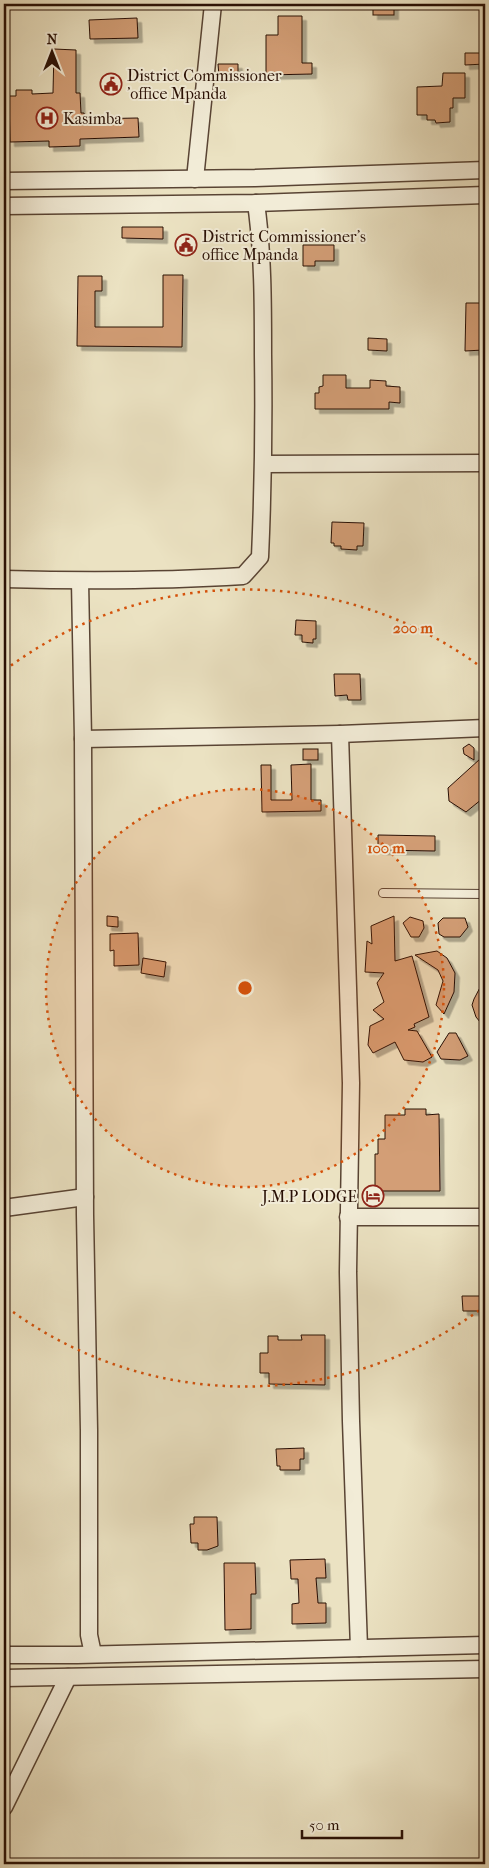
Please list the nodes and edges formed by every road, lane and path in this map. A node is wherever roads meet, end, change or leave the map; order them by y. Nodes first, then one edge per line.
1 (214, 4) edge
2 (485, 170) edge
3 (195, 178) junction
4 (4, 181) edge
5 (485, 195) edge
6 (256, 202) junction
7 (4, 206) edge
8 (485, 462) edge
9 (264, 464) junction
10 (4, 579) edge
11 (80, 581) junction
12 (485, 728) edge
13 (340, 734) junction
14 (83, 739) junction
15 (383, 893) dead end
16 (485, 894) edge
17 (85, 1197) junction
18 (4, 1208) edge
19 (348, 1217) junction
20 (485, 1217) edge
21 (485, 1645) edge
22 (359, 1648) junction
23 (93, 1654) junction
24 (4, 1655) edge
25 (485, 1669) edge
26 (68, 1677) junction
27 (4, 1678) edge
28 (4, 1807) edge

1 - 3 street
2 - 3 street
3 - 4 street
5 - 6 street
6 - 7 street
6 - 9 street
8 - 9 street
9 - 11 street
10 - 11 street
11 - 14 street
12 - 13 street
13 - 14 street
13 - 19 street
14 - 17 street
15 - 16 lane
17 - 18 street
17 - 23 street
19 - 20 street
19 - 22 street
21 - 22 street
22 - 23 street
23 - 24 street
25 - 26 street
26 - 27 street
26 - 28 street

